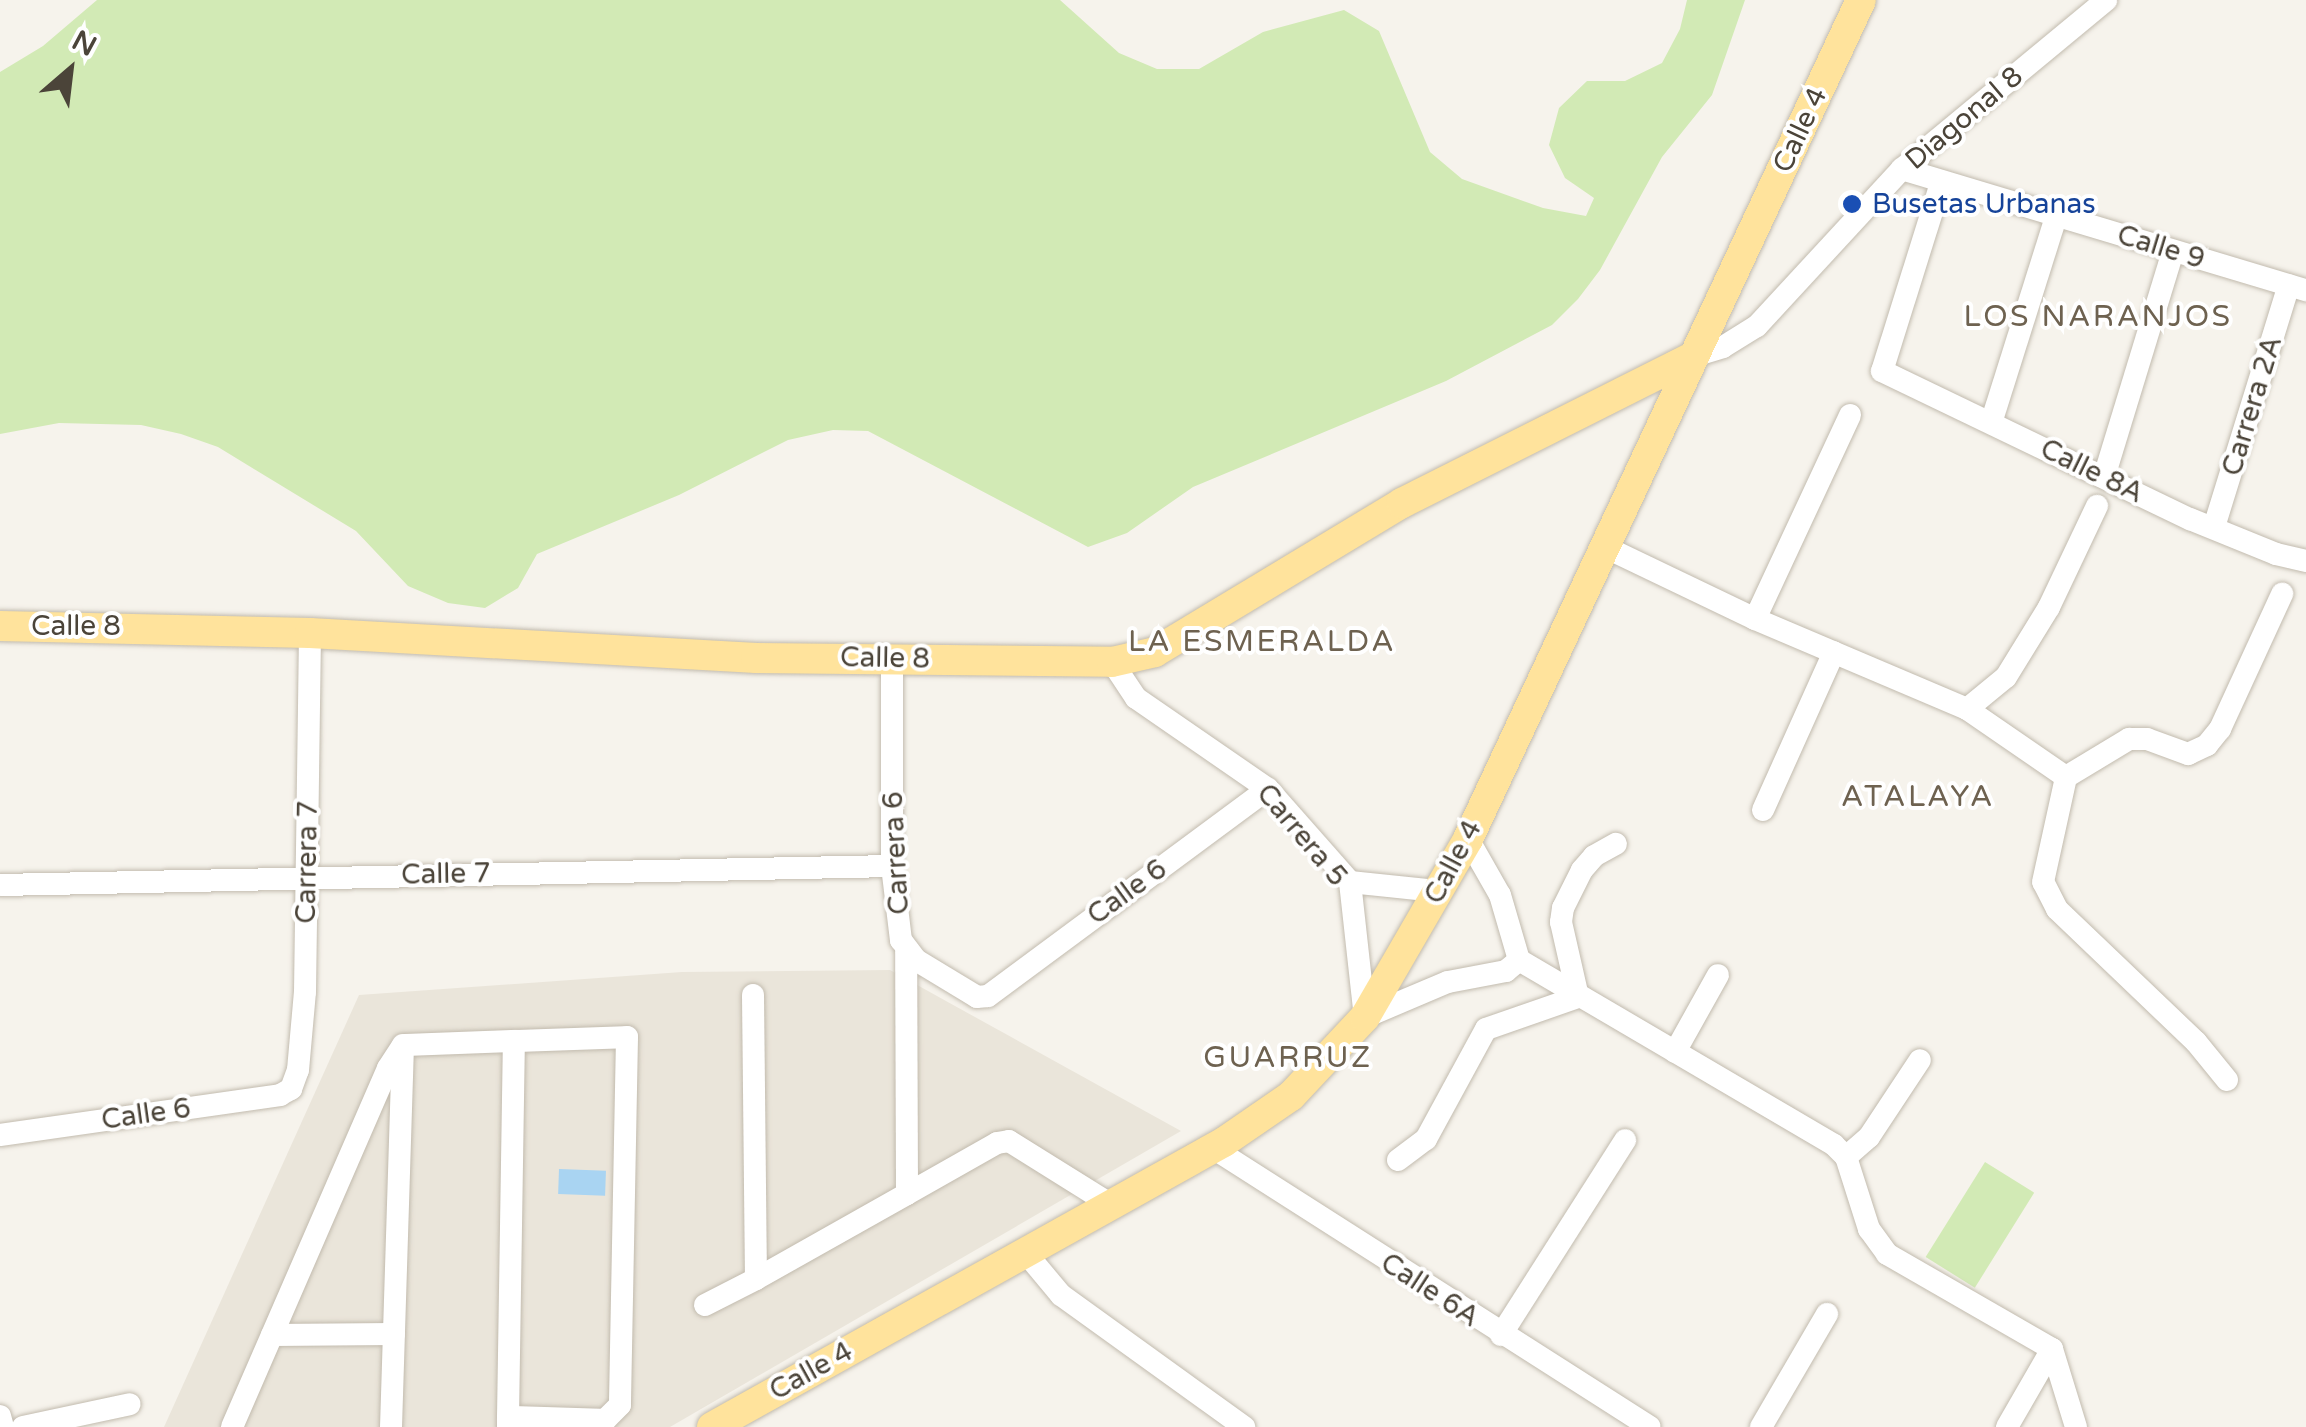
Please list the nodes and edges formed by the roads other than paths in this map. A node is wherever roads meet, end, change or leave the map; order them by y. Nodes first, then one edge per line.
1 (1860, 0) edge
2 (2106, 0) edge
3 (1902, 169) junction
4 (1941, 183) junction
5 (2057, 214) junction
6 (2173, 252) junction
7 (2298, 287) edge
8 (1694, 356) junction
9 (1850, 415) dead end
10 (1992, 420) junction
11 (2104, 477) junction
12 (2096, 506) dead end
13 (2214, 526) junction
14 (1605, 546) junction
15 (2306, 561) edge
16 (2282, 594) dead end
17 (1755, 619) junction
18 (0, 626) edge
19 (310, 633) junction
20 (1834, 652) junction
21 (892, 658) junction
22 (1112, 662) junction
23 (1967, 709) junction
24 (2066, 777) junction
25 (1268, 789) junction
26 (1763, 810) dead end
27 (1468, 839) junction
28 (1616, 844) dead end
29 (892, 866) junction
30 (308, 877) junction
31 (1350, 882) junction
32 (0, 884) edge
33 (1437, 890) junction
34 (906, 952) junction
35 (1519, 960) junction
36 (1718, 975) dead end
37 (753, 995) dead end
38 (988, 996) joint
39 (1578, 997) junction
40 (1366, 1017) junction
41 (514, 1042) junction
42 (403, 1046) junction
43 (1676, 1052) junction
44 (1920, 1060) dead end
45 (2227, 1080) dead end
46 (291, 1089) joint
47 (0, 1135) edge
48 (1625, 1140) dead end
49 (1213, 1148) junction
50 (1846, 1157) junction
51 (1398, 1160) dead end
52 (907, 1194) junction
53 (1113, 1206) junction
54 (1025, 1252) junction
55 (756, 1279) junction
56 (705, 1305) dead end
57 (1827, 1314) dead end
58 (394, 1334) junction
59 (272, 1335) junction
60 (1501, 1336) junction
61 (2052, 1348) junction
62 (130, 1404) dead end
63 (0, 1416) edge
64 (508, 1422) edge
65 (1240, 1426) edge
66 (3, 1427) edge
67 (23, 1427) edge
68 (232, 1427) edge
69 (392, 1427) edge
70 (712, 1427) edge
71 (1650, 1427) edge
72 (1760, 1427) edge
73 (2007, 1427) edge
74 (2076, 1427) edge

1 - 8 main road, Calle 4
2 - 3 street, Diagonal 8
3 - 4 street, Calle 9
3 - 8 street, Diagonal 8
4 - 5 street, Calle 9
4 - 10 street, Calle 8A
5 - 6 street, Calle 9
5 - 10 street
6 - 7 street, Calle 9
6 - 11 street
7 - 13 street, Carrera 2A
8 - 14 main road, Calle 4
8 - 22 main road, Calle 8
9 - 17 street
10 - 11 street, Calle 8A
11 - 13 street, Calle 8A
12 - 23 street
13 - 15 street, Calle 8A
14 - 17 street
14 - 27 main road, Calle 4
16 - 24 street
17 - 20 street
18 - 19 main road, Calle 8
19 - 21 main road, Calle 8
19 - 30 street, Carrera 7
20 - 23 street
20 - 26 street
21 - 22 main road, Calle 8
21 - 29 street, Carrera 6
22 - 25 street, Carrera 5
23 - 24 street
24 - 45 street
25 - 31 street, Carrera 5
25 - 38 street, Calle 6
27 - 33 main road, Calle 4
27 - 35 street
28 - 39 street
29 - 30 street, Calle 7
29 - 34 street, Carrera 6
30 - 32 street, Calle 7
30 - 46 street, Carrera 7
31 - 33 street
31 - 40 street, Carrera 5
33 - 40 main road, Calle 4
34 - 38 street, Carrera 6
34 - 52 street
35 - 39 street
35 - 40 street
36 - 43 street
37 - 55 street
39 - 43 street
39 - 51 street
40 - 49 main road, Calle 4
41 - 42 street
41 - 64 street
41 - 64 street
42 - 58 street
42 - 59 street
43 - 50 street
44 - 50 street
46 - 47 street, Calle 6
48 - 60 street
49 - 53 main road, Calle 4
49 - 60 street, Calle 6A
50 - 61 street
52 - 53 street
52 - 55 street
53 - 54 main road, Calle 4
54 - 65 street
54 - 70 main road, Calle 4
55 - 56 street
57 - 72 street
58 - 59 street
58 - 69 street
59 - 68 street
60 - 71 street, Calle 6A
61 - 73 street
61 - 74 street
62 - 67 street
63 - 66 street

